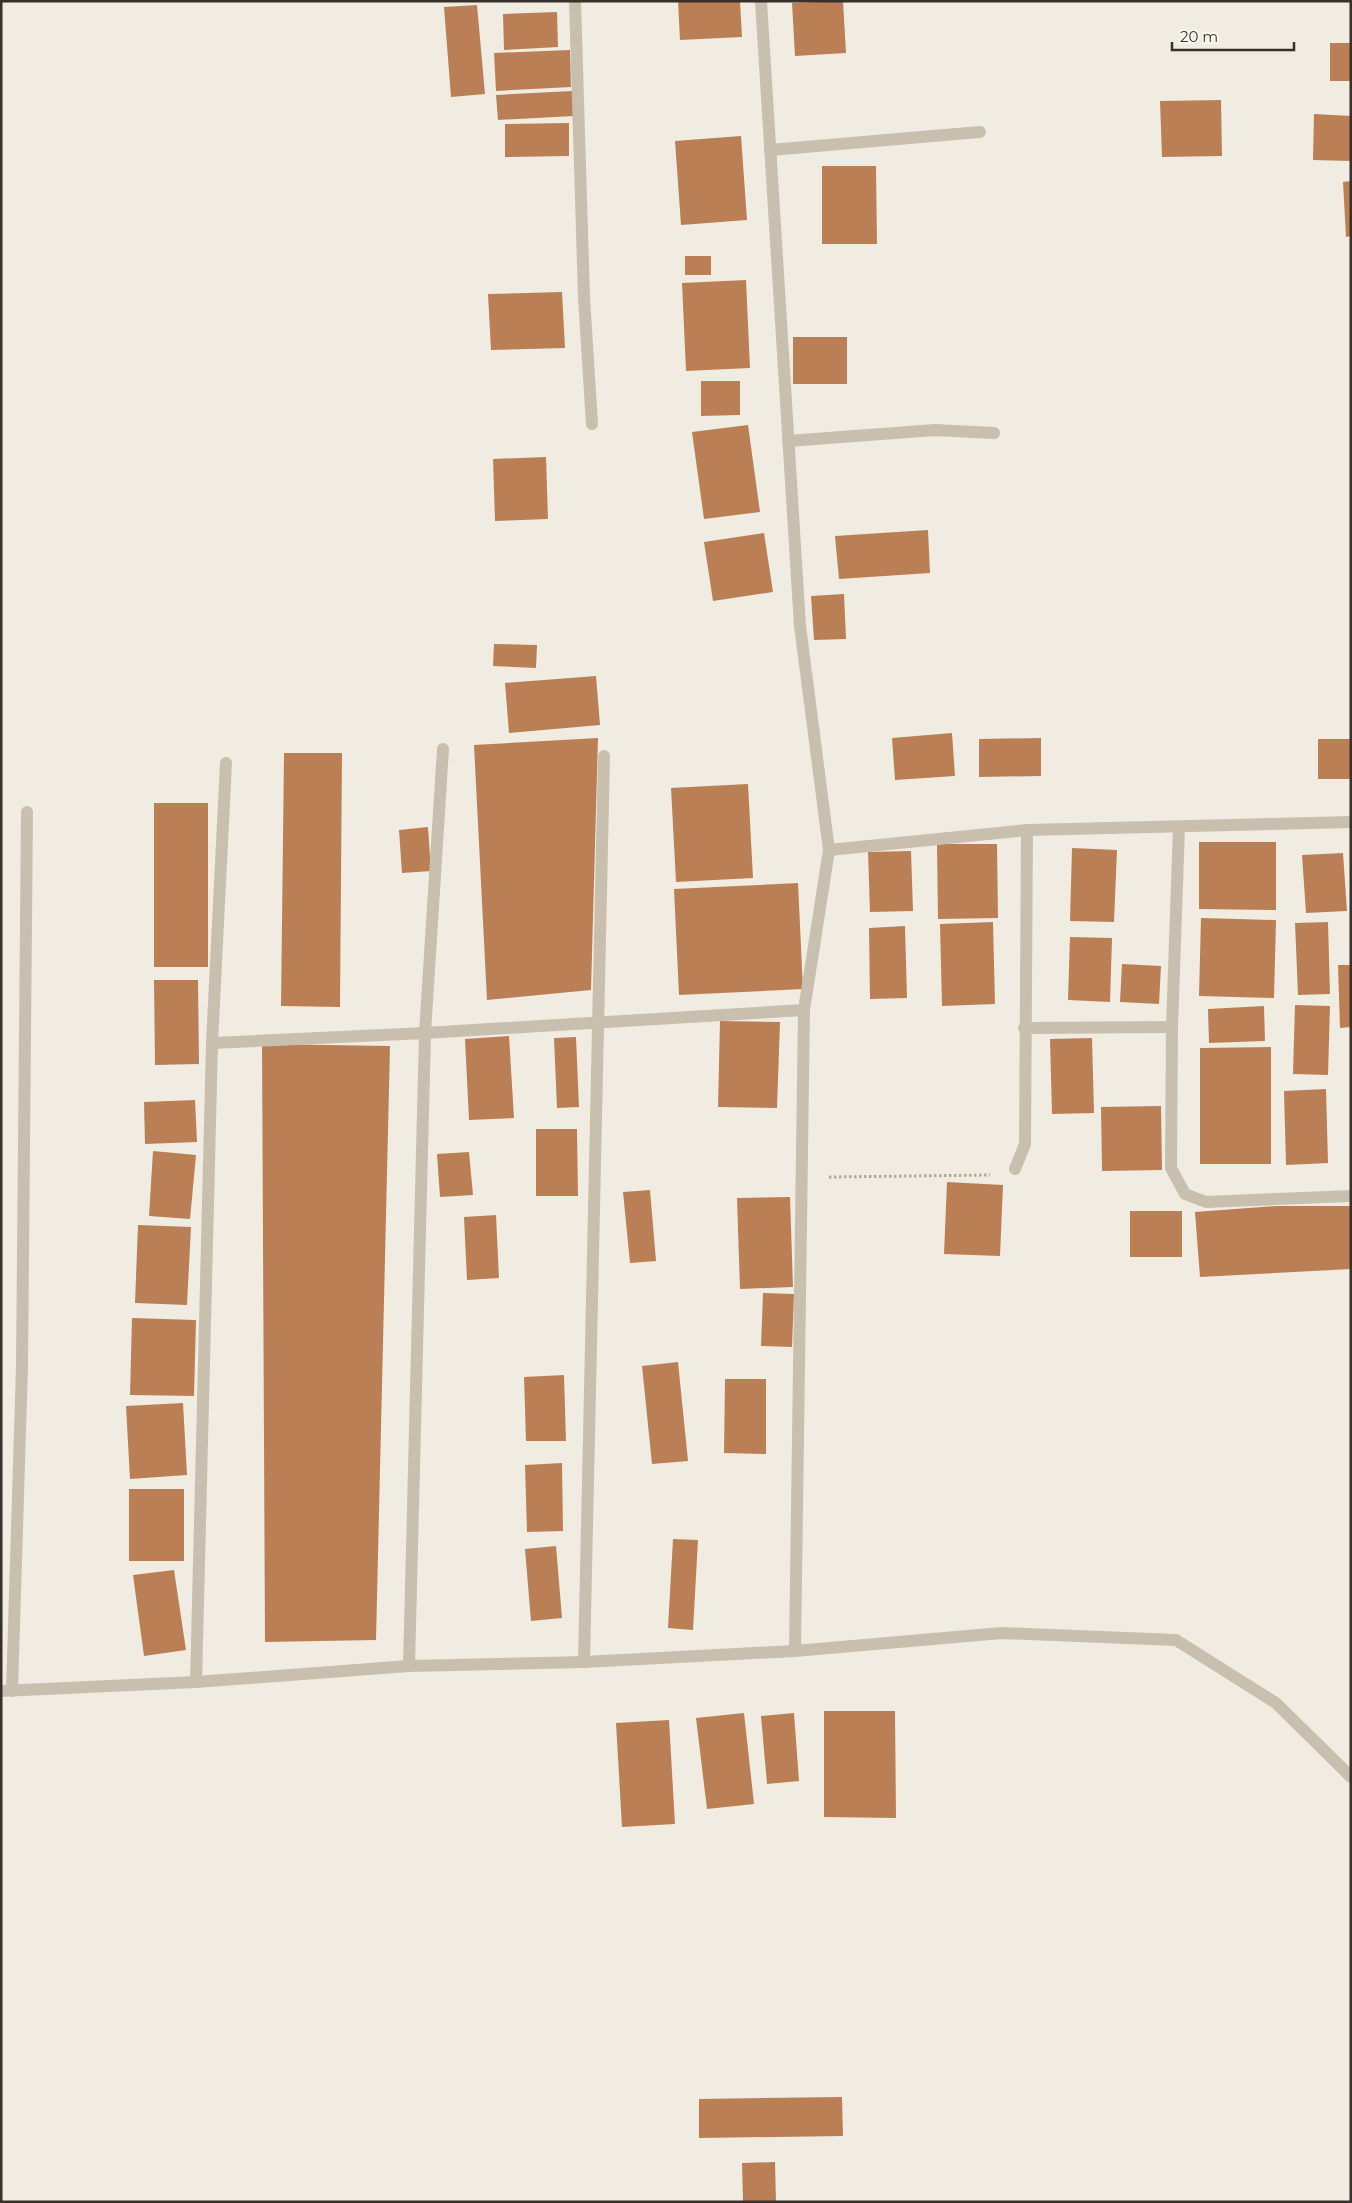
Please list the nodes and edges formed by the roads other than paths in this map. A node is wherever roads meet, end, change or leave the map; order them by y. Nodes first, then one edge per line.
1 (575, 1) edge
2 (761, 1) edge
3 (980, 132) dead end
4 (770, 150) junction
5 (592, 424) dead end
6 (994, 433) dead end
7 (788, 441) junction
8 (443, 749) dead end
9 (604, 756) dead end
10 (226, 763) dead end
11 (27, 812) dead end
12 (1351, 822) edge
13 (1179, 827) junction
14 (1027, 830) junction
15 (829, 850) junction
16 (804, 1010) junction
17 (600, 1022) junction
18 (1024, 1028) junction
19 (1172, 1028) junction
20 (425, 1034) junction
21 (212, 1043) junction
22 (1015, 1169) road end
23 (1351, 1196) edge
24 (795, 1651) junction
25 (584, 1662) junction
26 (409, 1666) junction
27 (196, 1682) junction
28 (7, 1691) edge
29 (1351, 1777) edge

1 - 5 street
2 - 4 street
3 - 4 street
4 - 7 street
6 - 7 street
7 - 15 street
8 - 20 street
9 - 17 street
10 - 21 street
11 - 28 street
12 - 13 street
13 - 14 street
13 - 19 street
14 - 15 street
14 - 18 street
15 - 16 street
16 - 17 street
16 - 24 street
17 - 20 street
17 - 25 street
18 - 19 street
18 - 22 street
19 - 23 street
20 - 21 street
20 - 26 street
21 - 27 street
24 - 25 street
24 - 29 street
25 - 26 street
26 - 27 street
27 - 28 street

